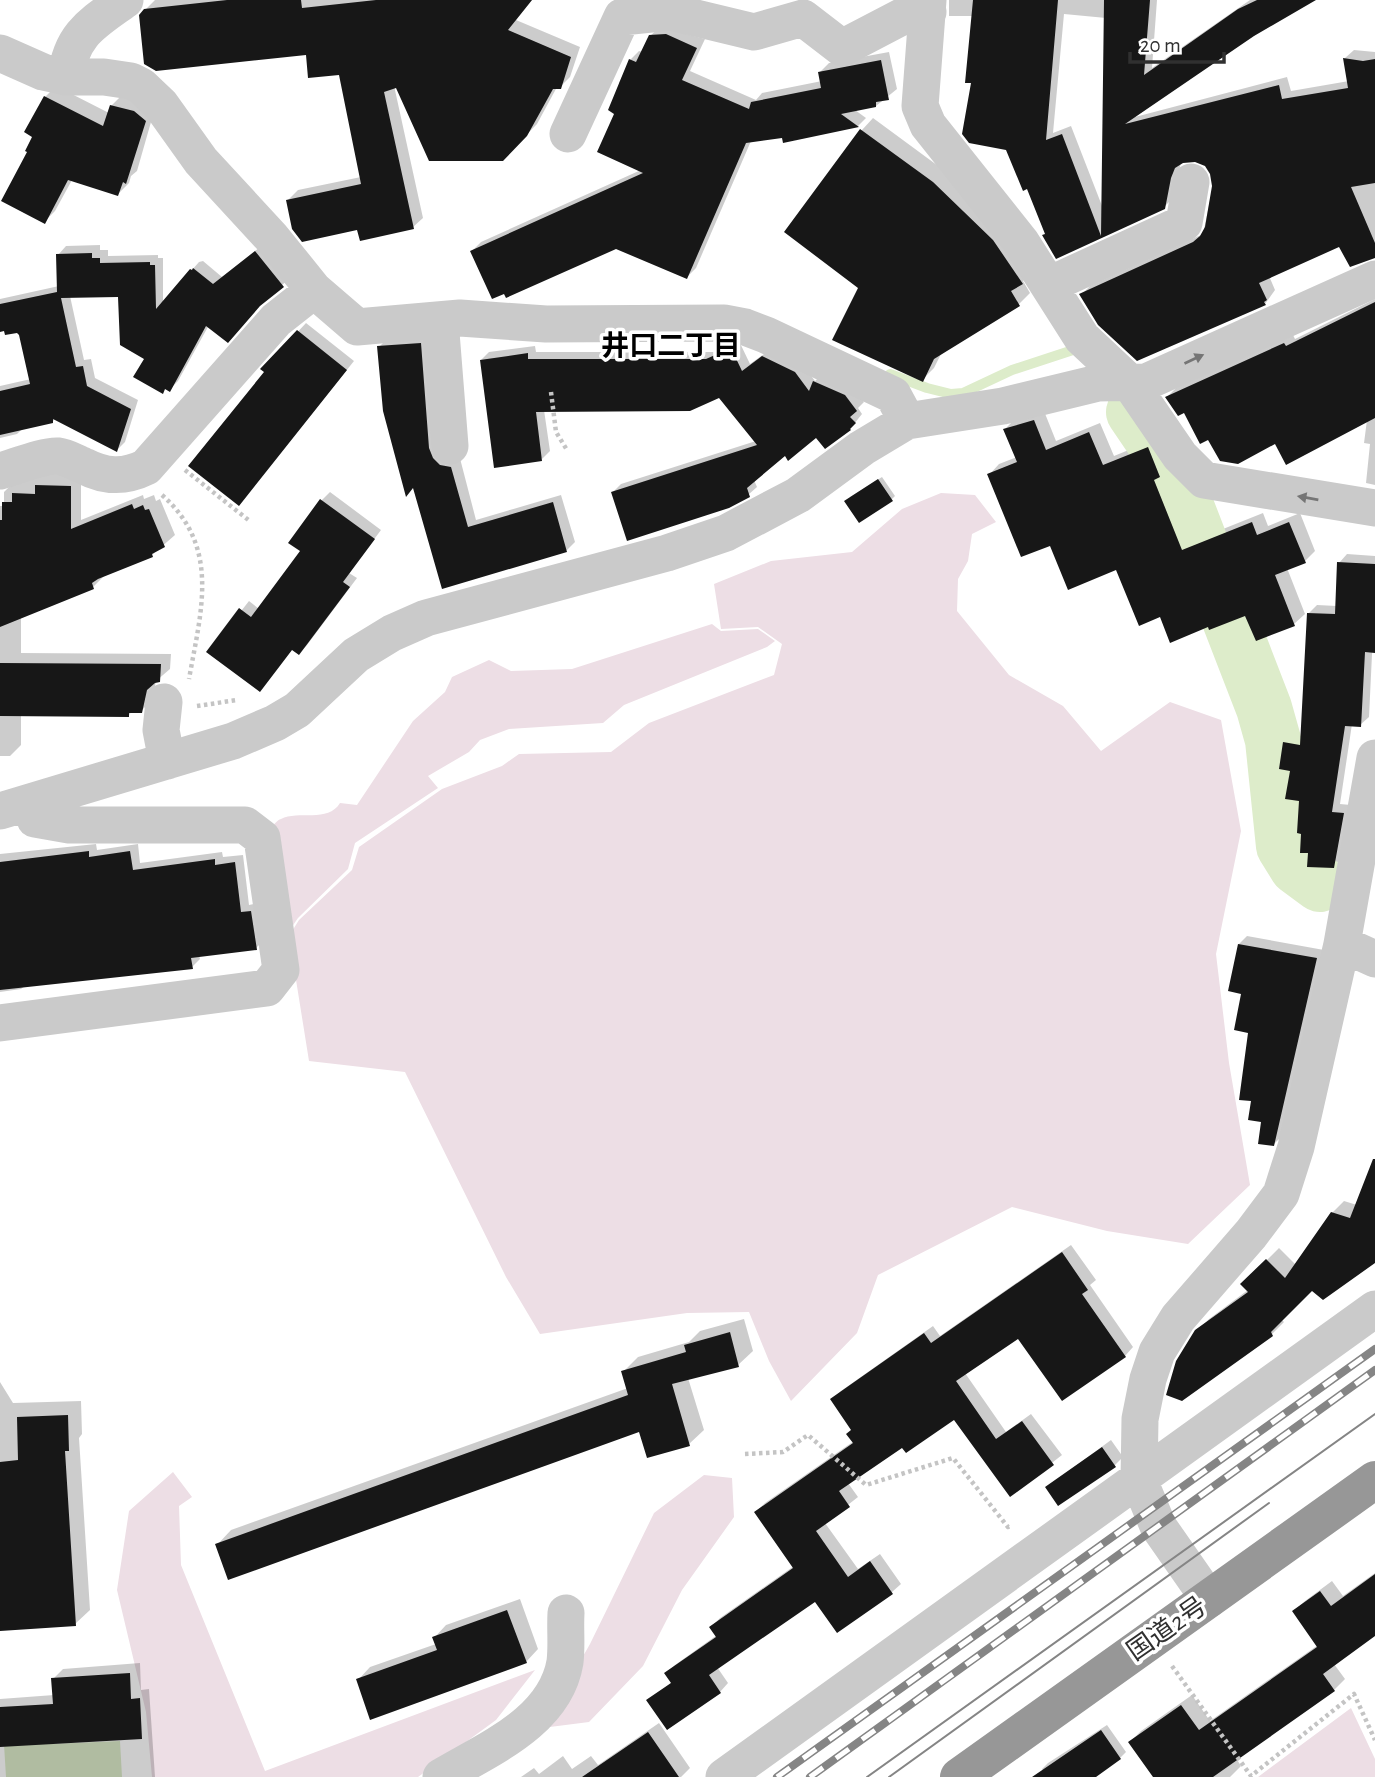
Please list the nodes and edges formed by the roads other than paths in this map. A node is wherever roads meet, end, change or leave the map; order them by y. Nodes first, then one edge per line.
1 (125, 0) edge
2 (922, 9) edge
3 (0, 53) edge
4 (66, 77) junction
5 (568, 134) dead end
6 (1191, 183) dead end
7 (1375, 279) edge
8 (1049, 285) junction
9 (314, 290) junction
10 (440, 320) junction
11 (1117, 383) junction
12 (907, 421) junction
13 (450, 446) dead end
14 (0, 471) edge
15 (1375, 508) edge
16 (179, 699) road end
17 (1375, 758) edge
18 (167, 761) junction
19 (15, 807) edge
20 (1342, 944) junction
21 (1375, 959) edge
22 (0, 1023) edge
23 (1375, 1309) edge
24 (1139, 1480) junction
25 (1375, 1480) edge
26 (1209, 1599) junction
27 (566, 1613) dead end
28 (441, 1777) edge
29 (724, 1777) edge
30 (959, 1777) edge

1 - 4 street
2 - 5 street
2 - 8 street
3 - 4 street
4 - 9 street
6 - 8 street
11 -> 7 street
8 - 11 street
9 - 10 street
9 - 14 street
10 - 12 street
10 - 13 street
11 - 12 street
15 -> 11 street
12 - 18 street
16 - 18 street
17 - 20 street
18 - 19 street
19 - 22 street
20 - 21 street
20 - 24 street
23 - 24 street
24 - 26 street
24 - 29 street
25 - 26 highway, 国道2号
26 - 30 highway, 国道2号
27 - 28 street

